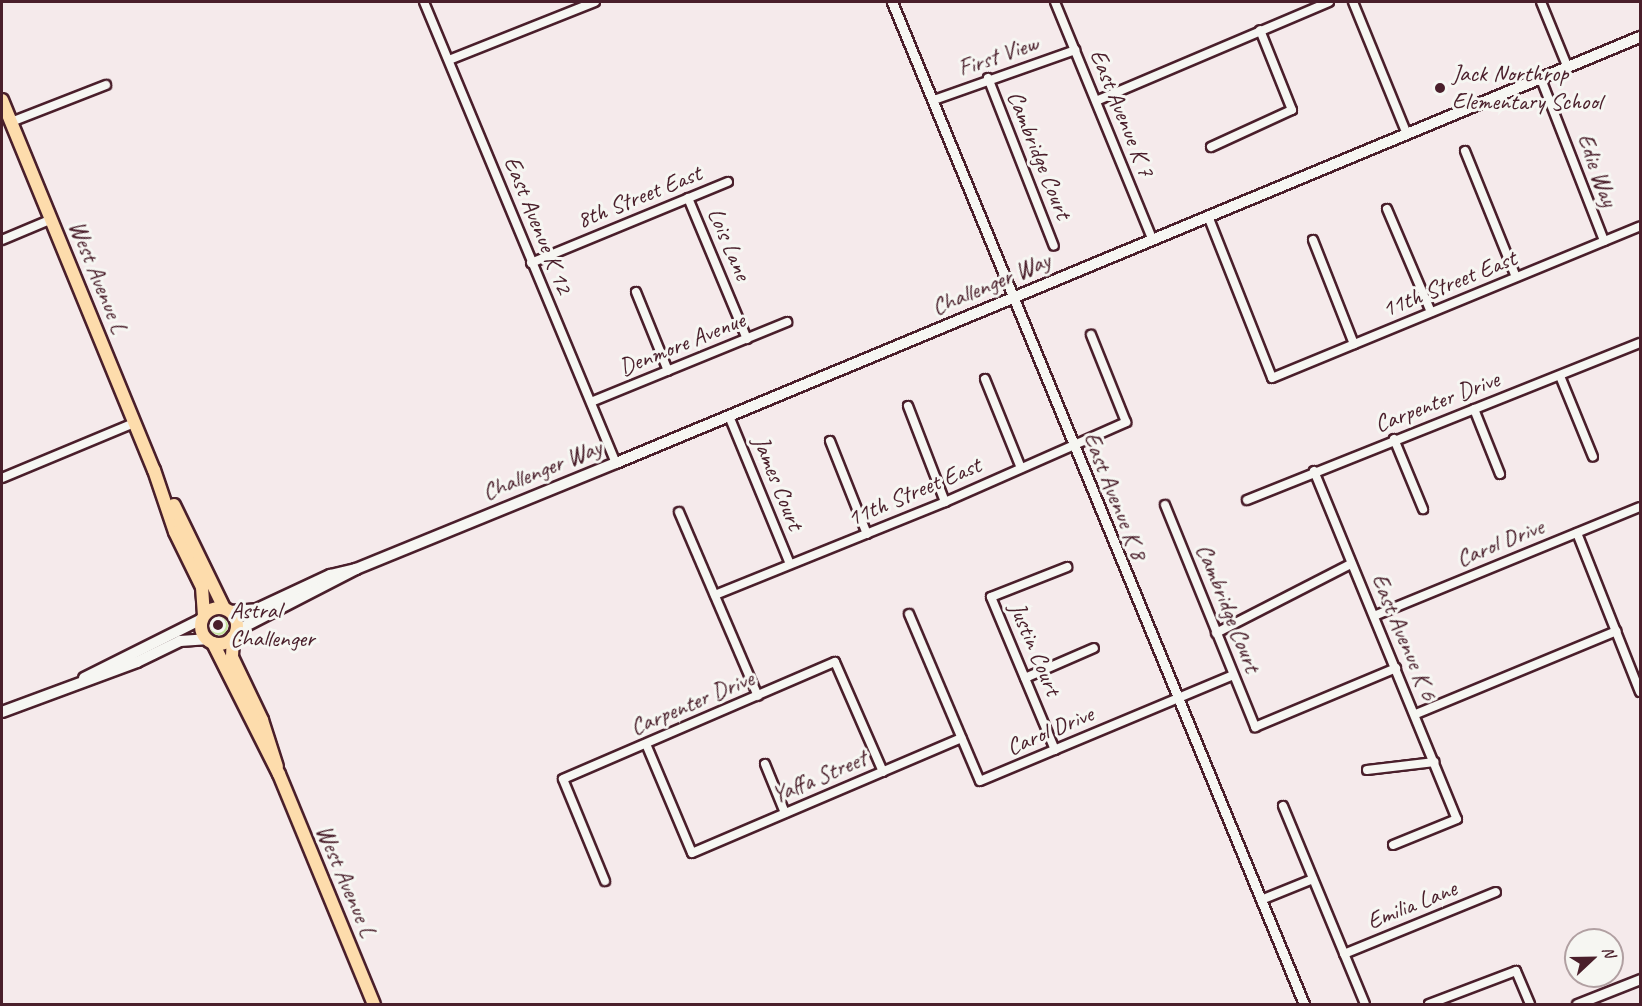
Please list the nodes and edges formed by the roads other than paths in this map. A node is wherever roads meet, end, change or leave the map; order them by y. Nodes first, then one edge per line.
1 (424, 2) edge
2 (595, 2) edge
3 (892, 2) edge
4 (1055, 2) edge
5 (1329, 2) edge
6 (1353, 2) edge
7 (1541, 2) edge
8 (1260, 30) junction
9 (1641, 38) edge
10 (1075, 50) junction
11 (449, 60) junction
12 (1568, 68) junction
13 (988, 78) junction
14 (1541, 79) junction
15 (106, 85) dead end
16 (2, 100) edge
17 (934, 100) junction
18 (1096, 101) junction
19 (11, 122) junction
20 (1407, 134) junction
21 (1210, 147) dead end
22 (1465, 151) dead end
23 (728, 182) dead end
24 (688, 198) junction
25 (1388, 209) dead end
26 (1208, 216) junction
27 (52, 219) junction
28 (1641, 226) edge
29 (1152, 239) junction
30 (2, 240) edge
31 (1313, 240) dead end
32 (1604, 241) junction
33 (1054, 246) dead end
34 (531, 263) junction
35 (1516, 277) junction
36 (636, 292) dead end
37 (1015, 297) junction
38 (1431, 312) junction
39 (787, 322) dead end
40 (1091, 334) dead end
41 (747, 339) junction
42 (1641, 343) edge
43 (1354, 344) junction
44 (668, 370) junction
45 (1560, 376) junction
46 (984, 379) dead end
47 (591, 402) junction
48 (908, 406) dead end
49 (1474, 410) junction
50 (729, 416) junction
51 (134, 423) junction
52 (1394, 439) junction
53 (830, 441) dead end
54 (1073, 446) junction
55 (1593, 457) dead end
56 (616, 463) junction
57 (1021, 468) junction
58 (154, 470) junction
59 (1314, 471) junction
60 (1500, 474) dead end
61 (2, 478) edge
62 (1247, 500) dead end
63 (945, 502) junction
64 (1165, 505) dead end
65 (1641, 507) edge
66 (1423, 509) dead end
67 (679, 512) dead end
68 (1577, 533) junction
69 (867, 534) junction
70 (790, 564) junction
71 (1351, 564) junction
72 (1067, 567) dead end
73 (357, 569) junction
74 (715, 595) junction
75 (227, 610) junction
76 (909, 614) dead end
77 (1374, 616) junction
78 (203, 617) junction
79 (1616, 631) junction
80 (1216, 633) junction
81 (235, 634) junction
82 (210, 641) junction
83 (1094, 648) dead end
84 (1396, 668) junction
85 (1233, 675) junction
86 (1025, 678) junction
87 (82, 680) junction
88 (1641, 692) edge
89 (758, 696) junction
90 (1177, 699) junction
91 (2, 712) edge
92 (1416, 714) junction
93 (962, 738) junction
94 (646, 744) junction
95 (1056, 750) junction
96 (1435, 762) junction
97 (765, 764) dead end
98 (1367, 770) dead end
99 (883, 772) junction
100 (279, 774) junction
101 (1283, 806) dead end
102 (785, 813) junction
103 (1393, 845) dead end
104 (1313, 879) junction
105 (605, 881) dead end
106 (1496, 892) dead end
107 (1261, 900) junction
108 (1344, 954) junction
109 (1641, 979) edge
110 (374, 1005) edge
111 (1304, 1005) edge
112 (1365, 1005) edge
113 (1429, 1005) edge
114 (1530, 1005) edge
115 (1577, 1005) edge

1 - 11 street, East Avenue K 12
2 - 11 street
3 - 17 street, East Avenue K 8
4 - 10 street, East Avenue K 7
5 - 8 street
6 - 20 street
7 - 12 street
8 - 18 street
8 - 21 street
9 - 12 main road, Challenger Way
10 - 13 street, First View
10 - 18 street, East Avenue K 7
11 - 34 street, East Avenue K 12
12 - 14 main road, Challenger Way
13 - 17 street, First View
13 - 33 street, Cambridge Court
14 - 20 main road, Challenger Way
14 - 32 street, Edie Way
15 - 19 street
16 - 19 main road, West Avenue L
17 - 37 street, East Avenue K 8
18 - 29 street, East Avenue K 7
19 - 27 main road, West Avenue L
20 - 26 main road, Challenger Way
22 - 35 street
23 - 24 street, 8th Street East
24 - 34 street, 8th Street East
24 - 41 street, Lois Lane
25 - 38 street
26 - 29 main road, Challenger Way
26 - 43 street, 11th Street East
27 - 30 street
27 - 51 main road, West Avenue L
28 - 32 street, 11th Street East
29 - 37 main road, Challenger Way
31 - 43 street
32 - 35 street, 11th Street East
34 - 47 street, East Avenue K 12
35 - 38 street, 11th Street East
36 - 44 street
37 - 50 main road, Challenger Way
37 - 54 street, East Avenue K 8
38 - 43 street, 11th Street East
39 - 41 street, Denmore Avenue
40 - 54 street, 11th Street East
41 - 44 street, Denmore Avenue
42 - 45 street, Carpenter Drive
44 - 47 street, Denmore Avenue
45 - 49 street, Carpenter Drive
45 - 55 street
46 - 57 street
47 - 56 street, East Avenue K 12
48 - 63 street
49 - 52 street, Carpenter Drive
49 - 60 street
50 - 56 main road, Challenger Way
50 - 70 street, James Court
51 - 58 main road, West Avenue L
51 - 61 street
52 - 59 street, Carpenter Drive
52 - 66 street
53 - 69 street
54 - 57 street, 11th Street East
54 - 90 street, East Avenue K 8
56 - 73 main road, Challenger Way
57 - 63 street, 11th Street East
58 - 75 main road, West Avenue L
58 - 78 main road, West Avenue L
59 - 62 street, Carpenter Drive
59 - 71 street, East Avenue K 6
63 - 69 street, 11th Street East
64 - 80 street, Cambridge Court
65 - 68 street, Carol Drive
67 - 74 street
68 - 77 street, Carol Drive
68 - 79 street
69 - 70 street, 11th Street East
70 - 74 street, 11th Street East
71 - 77 street, East Avenue K 6
71 - 80 street
72 - 86 street, Justin Court
73 - 75 main road, Challenger Way
73 - 81 main road, Challenger Way
74 - 89 street
75 - 78 main road
75 - 81 main road
76 - 93 street
77 - 84 street, East Avenue K 6
78 - 82 main road
78 - 87 main road
79 - 88 street
79 - 92 street
80 - 85 street, Cambridge Court
81 - 82 main road
81 - 100 main road, West Avenue L
82 - 87 main road
82 - 100 main road, West Avenue L
83 - 86 street
84 - 85 street, Cambridge Court
84 - 92 street, East Avenue K 6
85 - 90 street, Carol Drive
86 - 95 street, Justin Court
87 - 91 main road
89 - 94 street, Carpenter Drive
89 - 99 street, Carpenter Drive
90 - 95 street, Carol Drive
90 - 107 street, East Avenue K 8
92 - 96 street, East Avenue K 6
93 - 95 street, Carol Drive
93 - 99 street, Yaffa Street
94 - 102 street, Yaffa Street
94 - 105 street, Carpenter Drive
96 - 98 street
96 - 103 street, East Avenue K 6
97 - 102 street
99 - 102 street, Yaffa Street
100 - 110 main road, West Avenue L
101 - 104 street
104 - 107 street
104 - 108 street
106 - 108 street, Emilia Lane
107 - 111 street, East Avenue K 8
108 - 112 street
109 - 115 street
113 - 114 street

